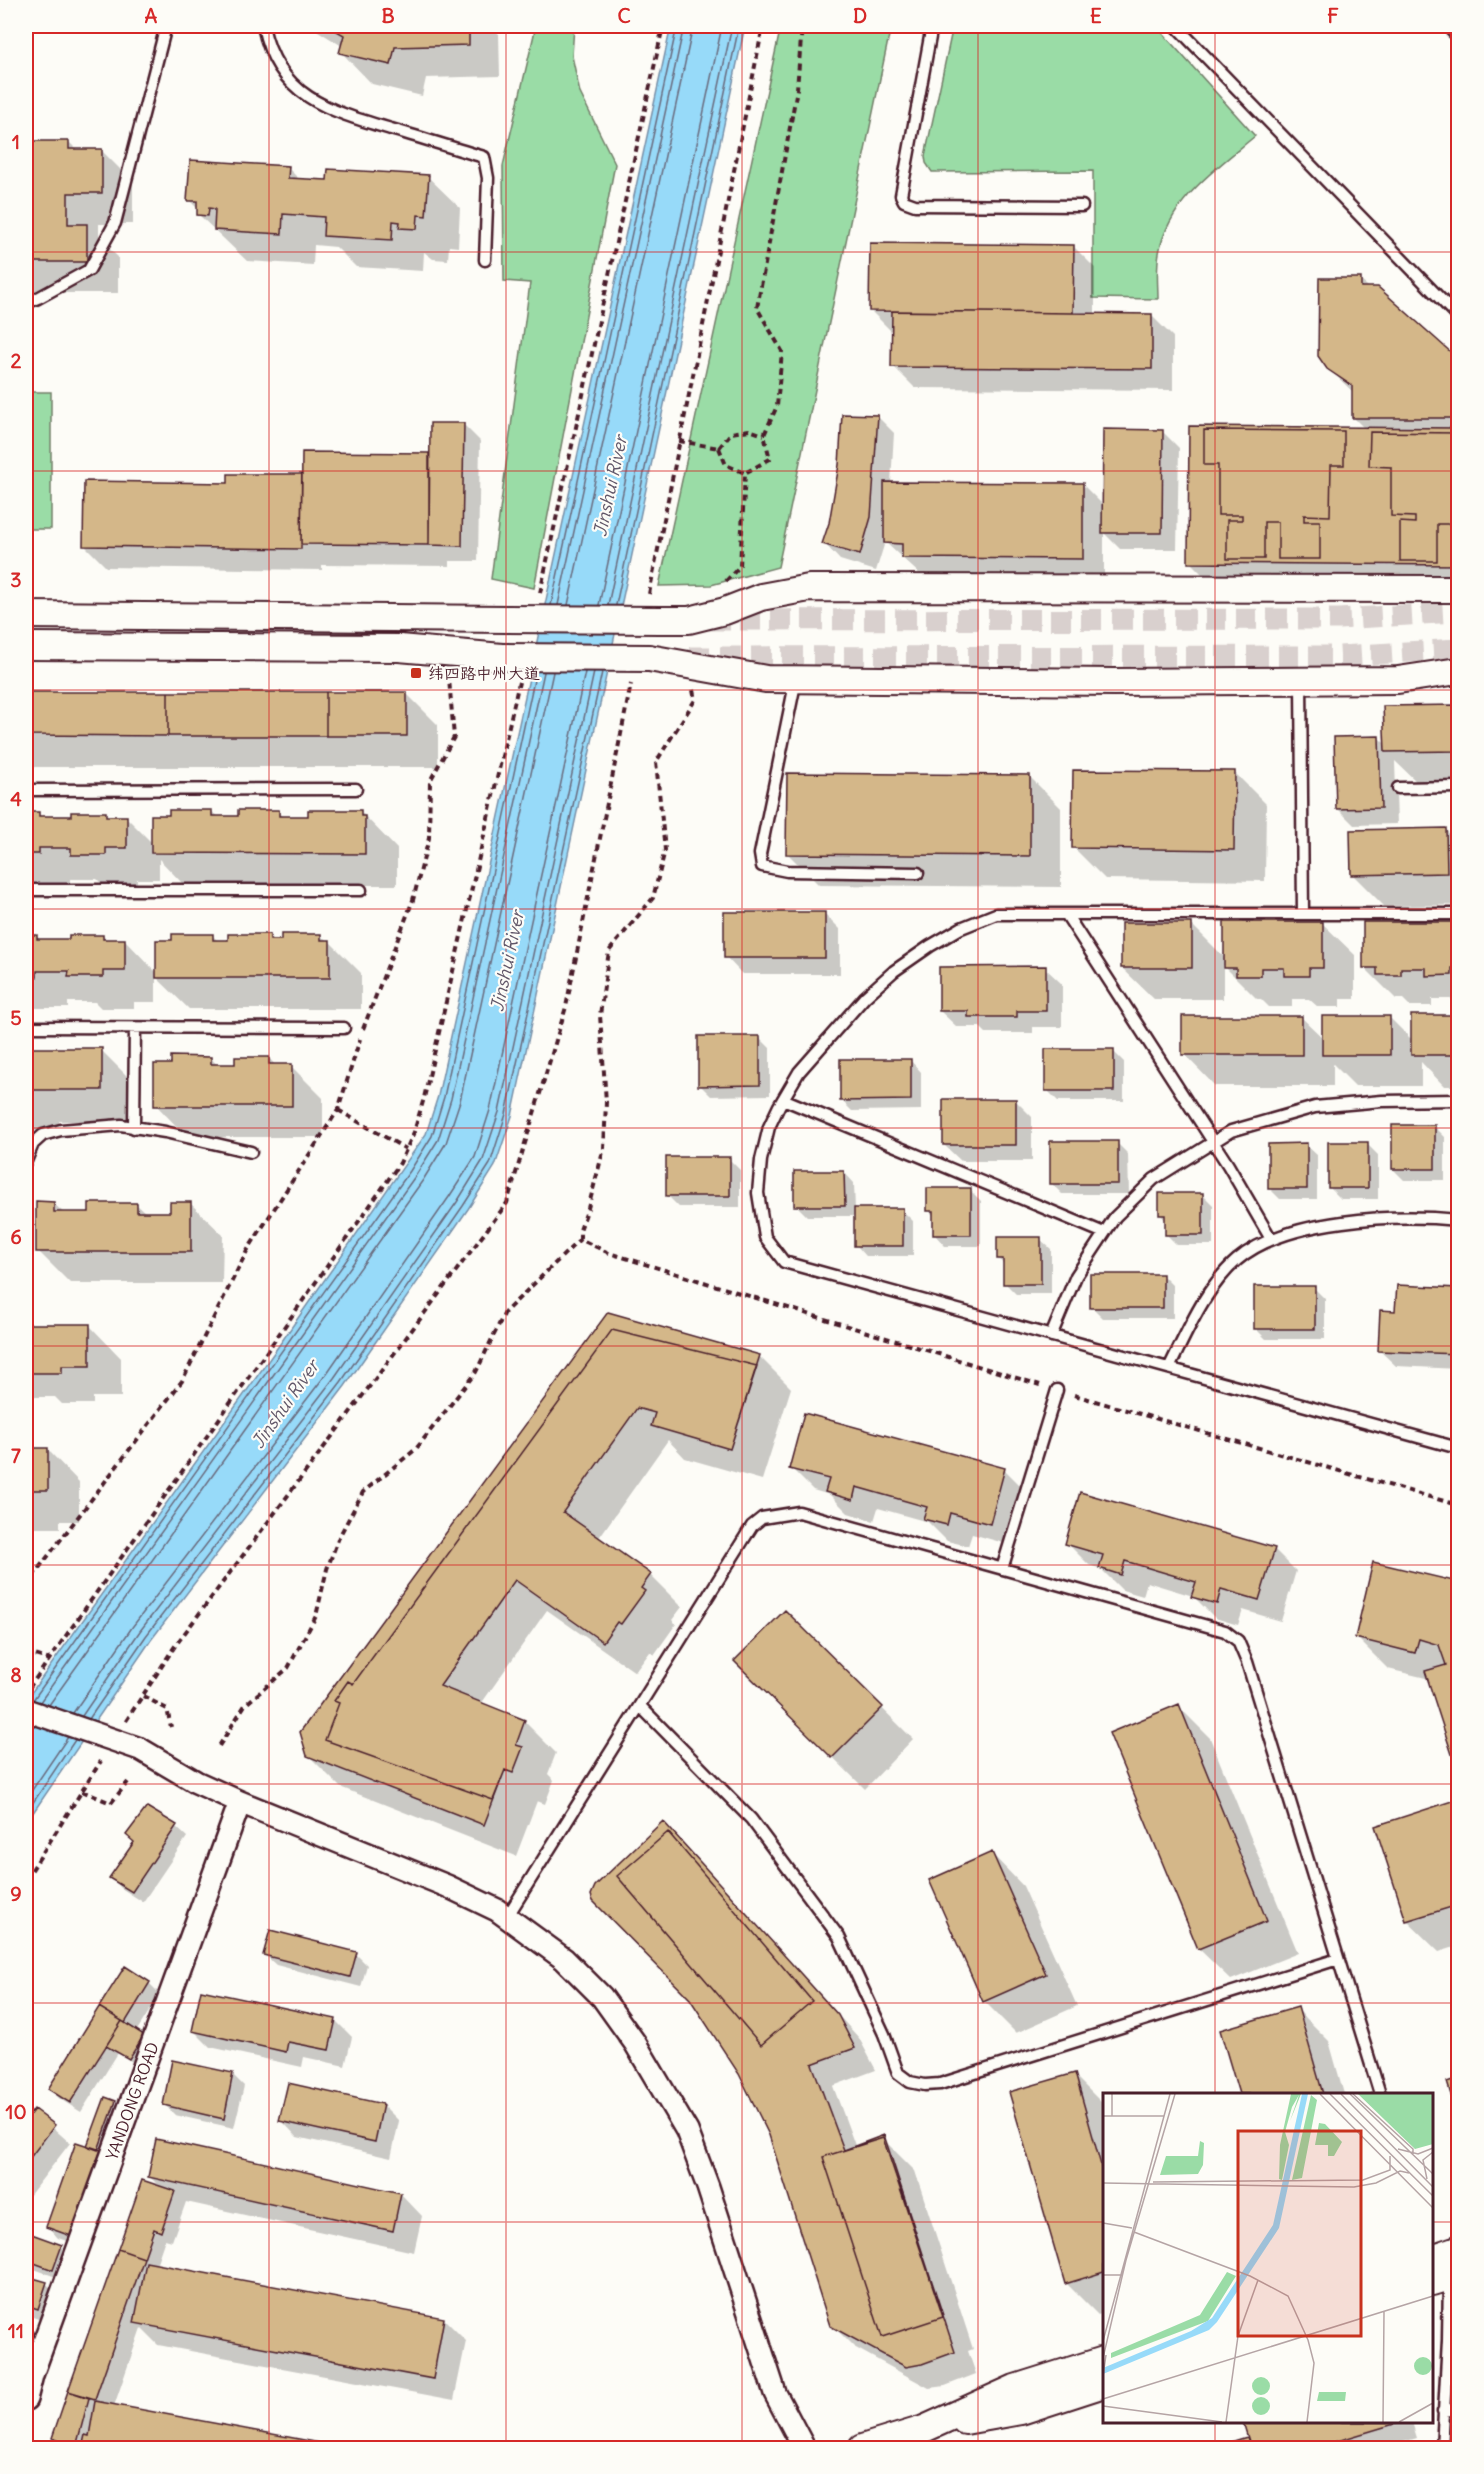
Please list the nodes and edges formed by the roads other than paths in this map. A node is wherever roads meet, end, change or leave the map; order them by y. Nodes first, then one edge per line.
1 (166, 26) edge
2 (263, 26) edge
3 (932, 26) edge
4 (1176, 26) edge
5 (1455, 26) edge
6 (1458, 29) edge
7 (1082, 206) dead end
8 (485, 260) dead end
9 (26, 303) edge
10 (1458, 316) edge
11 (1458, 589) edge
12 (26, 615) edge
13 (26, 646) edge
14 (1458, 671) edge
15 (796, 679) junction
16 (1301, 680) junction
17 (1458, 787) edge
18 (1398, 788) dead end
19 (356, 789) dead end
20 (26, 790) edge
21 (918, 873) dead end
22 (26, 890) edge
23 (361, 890) dead end
24 (1066, 914) junction
25 (1303, 914) junction
26 (1458, 914) edge
27 (26, 1027) edge
28 (135, 1028) junction
29 (344, 1028) dead end
30 (783, 1099) junction
31 (1458, 1100) edge
32 (134, 1128) junction
33 (29, 1140) edge
34 (1214, 1142) junction
35 (251, 1152) dead end
36 (26, 1161) edge
37 (1458, 1220) edge
38 (1104, 1233) junction
39 (1271, 1239) junction
40 (1051, 1336) junction
41 (1168, 1368) junction
42 (1057, 1390) road end
43 (1458, 1448) edge
44 (1002, 1569) junction
45 (640, 1706) junction
46 (26, 1710) edge
47 (240, 1802) junction
48 (507, 1917) junction
49 (1338, 1959) junction
50 (1380, 2093) edge
51 (1458, 2249) edge
52 (1433, 2257) edge
53 (1446, 2278) edge
54 (1103, 2360) edge
55 (1103, 2384) edge
56 (26, 2399) edge
57 (1458, 2409) edge
58 (1443, 2410) junction
59 (924, 2429) junction
60 (804, 2448) edge
61 (862, 2448) edge
62 (1442, 2448) edge

1 - 9 lane
2 - 8 lane
3 - 7 lane
4 - 10 lane
5 - 6 street
11 - 12 street, bridge
13 - 15 street, bridge
14 - 16 street
15 - 16 street
15 - 21 lane
16 - 25 lane
17 - 18 lane
19 - 20 lane
22 - 23 lane
24 - 25 lane
24 - 30 lane
24 - 34 lane
25 - 26 lane
27 - 28 lane
28 - 29 lane
28 - 32 lane
30 - 38 lane
30 - 40 lane
31 - 34 lane
32 - 33 lane
32 - 35 lane
33 - 36 lane
34 - 38 lane
34 - 39 lane
37 - 39 lane
38 - 40 lane
39 - 41 lane
40 - 41 lane
41 - 43 lane
42 - 44 lane
44 - 45 lane
44 - 49 lane
45 - 48 lane
45 - 49 lane
46 - 47 street, bridge
47 - 48 street
47 - 56 street, YANDONG ROAD
48 - 60 street
49 - 50 lane
51 - 52 street
53 - 58 lane
54 - 59 street
55 - 59 street
57 - 58 lane
58 - 62 lane
59 - 61 street

